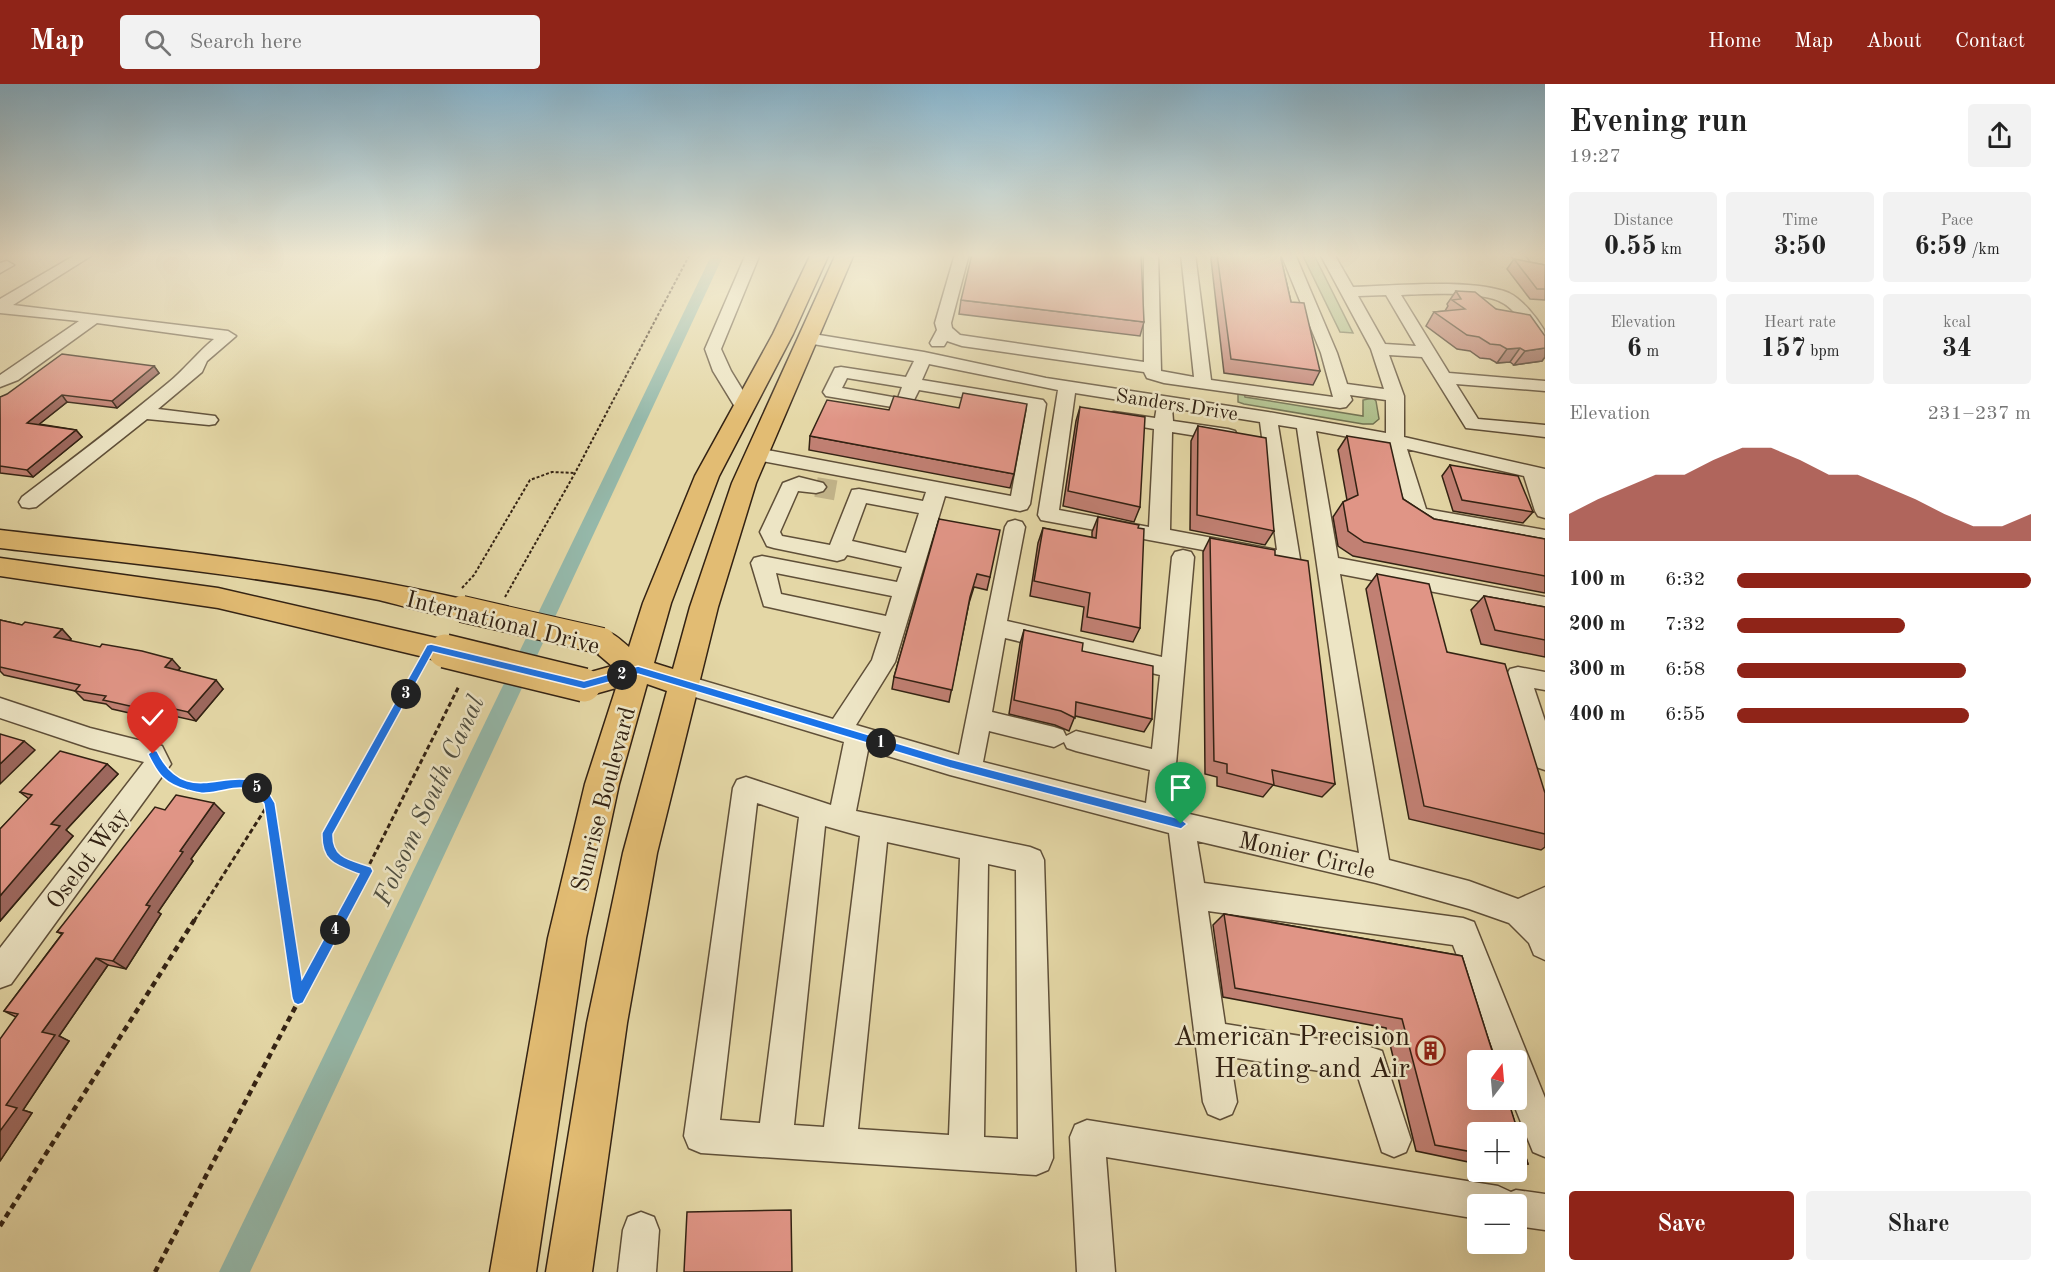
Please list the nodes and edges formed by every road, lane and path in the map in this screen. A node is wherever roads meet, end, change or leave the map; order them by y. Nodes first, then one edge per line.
1 (21, 309) edge
2 (661, 309) edge
3 (730, 309) edge
4 (794, 309) edge
5 (800, 309) edge
6 (820, 309) edge
7 (947, 309) edge
8 (1151, 309) edge
9 (1198, 309) edge
10 (1309, 309) edge
11 (1357, 309) edge
12 (1402, 309) edge
13 (1519, 309) edge
14 (94, 318) junction
15 (945, 330) junction
16 (807, 338) junction
17 (1545, 343) edge
18 (1379, 349) junction
19 (1428, 352) junction
20 (927, 358) junction
21 (1151, 368) junction
22 (1444, 378) junction
23 (1035, 380) junction
24 (0, 382) edge
25 (1211, 384) junction
26 (1067, 386) junction
27 (1545, 386) edge
28 (1340, 388) junction
29 (1395, 396) junction
30 (1164, 402) junction
31 (1037, 404) junction
32 (744, 406) junction
33 (1064, 409) junction
34 (1220, 410) junction
35 (142, 413) junction
36 (1268, 417) junction
37 (209, 420) dead end
38 (1306, 424) junction
39 (1163, 425) junction
40 (1545, 431) edge
41 (1395, 440) junction
42 (1271, 443) junction
43 (757, 454) junction
44 (575, 473) junction
45 (1538, 473) edge
46 (816, 487) tunnel mouth
47 (934, 499) junction
48 (29, 502) dead end
49 (1545, 511) edge
50 (1015, 527) dead end
51 (1159, 535) junction
52 (1545, 537) edge
53 (0, 539) edge
54 (839, 550) junction
55 (1183, 558) dead end
56 (914, 562) junction
57 (1328, 564) junction
58 (0, 567) edge
59 (829, 576) junction
60 (904, 591) junction
61 (505, 597) dead end
62 (1545, 605) edge
63 (456, 608) junction
64 (817, 609) junction
65 (893, 626) junction
66 (996, 627) junction
67 (438, 650) junction
68 (1173, 669) junction
69 (638, 670) junction
70 (1545, 681) edge
71 (684, 684) junction
72 (459, 686) dead end
73 (0, 708) edge
74 (980, 719) junction
75 (848, 733) junction
76 (1545, 759) edge
77 (1163, 763) junction
78 (158, 764) junction
79 (969, 769) junction
80 (269, 803) junction
81 (813, 810) junction
82 (841, 820) junction
83 (1170, 821) junction
84 (875, 827) junction
85 (974, 848) junction
86 (1376, 870) junction
87 (367, 871) junction
88 (1191, 895) junction
89 (1545, 901) edge
90 (1519, 913) junction
91 (1545, 945) edge
92 (0, 974) edge
93 (298, 998) junction
94 (1211, 1038) junction
95 (1509, 1050) edge
96 (1527, 1095) edge
97 (1220, 1102) dead end
98 (1394, 1140) dead end
99 (1545, 1140) edge
100 (775, 1141) junction
101 (839, 1145) junction
102 (966, 1154) junction
103 (1467, 1199) edge
104 (1527, 1210) edge
105 (1545, 1212) edge
106 (0, 1226) edge
107 (641, 1230) dead end
108 (155, 1272) edge
109 (513, 1272) edge
110 (569, 1272) edge
111 (637, 1272) edge
112 (1096, 1272) edge

1 - 14 street
2 - 44 path
3 - 32 street
4 - 32 main road, Sunrise Boulevard
5 - 16 main road
6 - 16 main road, Sunrise Boulevard
7 - 15 street
8 - 21 street
9 - 25 street
10 - 28 street
11 - 18 street
12 - 19 street
13 - 17 street
14 - 24 street
14 - 35 street
15 - 20 street
15 - 21 street
16 - 20 street, Sanders Drive
16 - 43 main road, Sunrise Boulevard
18 - 19 street
18 - 29 street
19 - 22 street
20 - 23 street, Sanders Drive
20 - 31 street
21 - 25 street
22 - 27 street
22 - 40 street
23 - 26 street, Sanders Drive
23 - 31 street
25 - 28 street
25 - 34 street
26 - 30 street, Sanders Drive
26 - 33 street
28 - 29 street
29 - 41 street
30 - 34 street, Sanders Drive
30 - 39 street
31 - 47 street
32 - 69 main road, Sunrise Boulevard
33 - 39 street
33 - 51 street
34 - 36 street, Sanders Drive
35 - 37 street
35 - 48 street
36 - 38 street, Sanders Drive
36 - 42 street
38 - 41 street, Sanders Drive
38 - 57 street
39 - 42 street
39 - 51 street
41 - 45 street, Sanders Drive
41 - 52 street
42 - 51 street
43 - 47 street
43 - 71 main road, Sunrise Boulevard
44 - 61 path
44 - 63 path
45 - 49 street
46 - 54 street
47 - 54 street
47 - 56 street
50 - 66 street
53 - 63 main road, International Drive
54 - 56 street
54 - 59 street
55 - 68 street
56 - 60 street
57 - 62 street
57 - 86 street
58 - 67 main road, International Drive
59 - 60 street
59 - 64 street
59 - 64 street
60 - 65 street
63 - 69 main road, International Drive, bridge
64 - 65 street
65 - 75 street
66 - 68 street
66 - 74 street
67 - 69 main road, International Drive, bridge
67 - 87 path
68 - 77 street
69 - 71 main road, Monier Circle
69 - 109 main road, Sunrise Boulevard
70 - 76 street
71 - 75 street, Monier Circle
71 - 110 main road, Sunrise Boulevard
72 - 87 path
73 - 78 street
74 - 77 street
74 - 79 street
75 - 79 street, Monier Circle
75 - 82 street
77 - 83 street
78 - 80 path
78 - 92 street, Oselot Way
79 - 83 street, Monier Circle
80 - 93 path
80 - 106 path
81 - 82 street
81 - 100 street
81 - 100 street
82 - 84 street
83 - 86 street, Monier Circle
83 - 88 street
84 - 85 street
84 - 101 street
85 - 102 street
85 - 102 street
86 - 90 street, Monier Circle
87 - 93 path
88 - 94 street
88 - 95 street
89 - 90 street
90 - 91 street, Monier Circle
93 - 108 path
94 - 97 street
94 - 98 street
96 - 99 street
100 - 101 street
101 - 102 street
103 - 112 street
104 - 105 street
107 - 111 street

